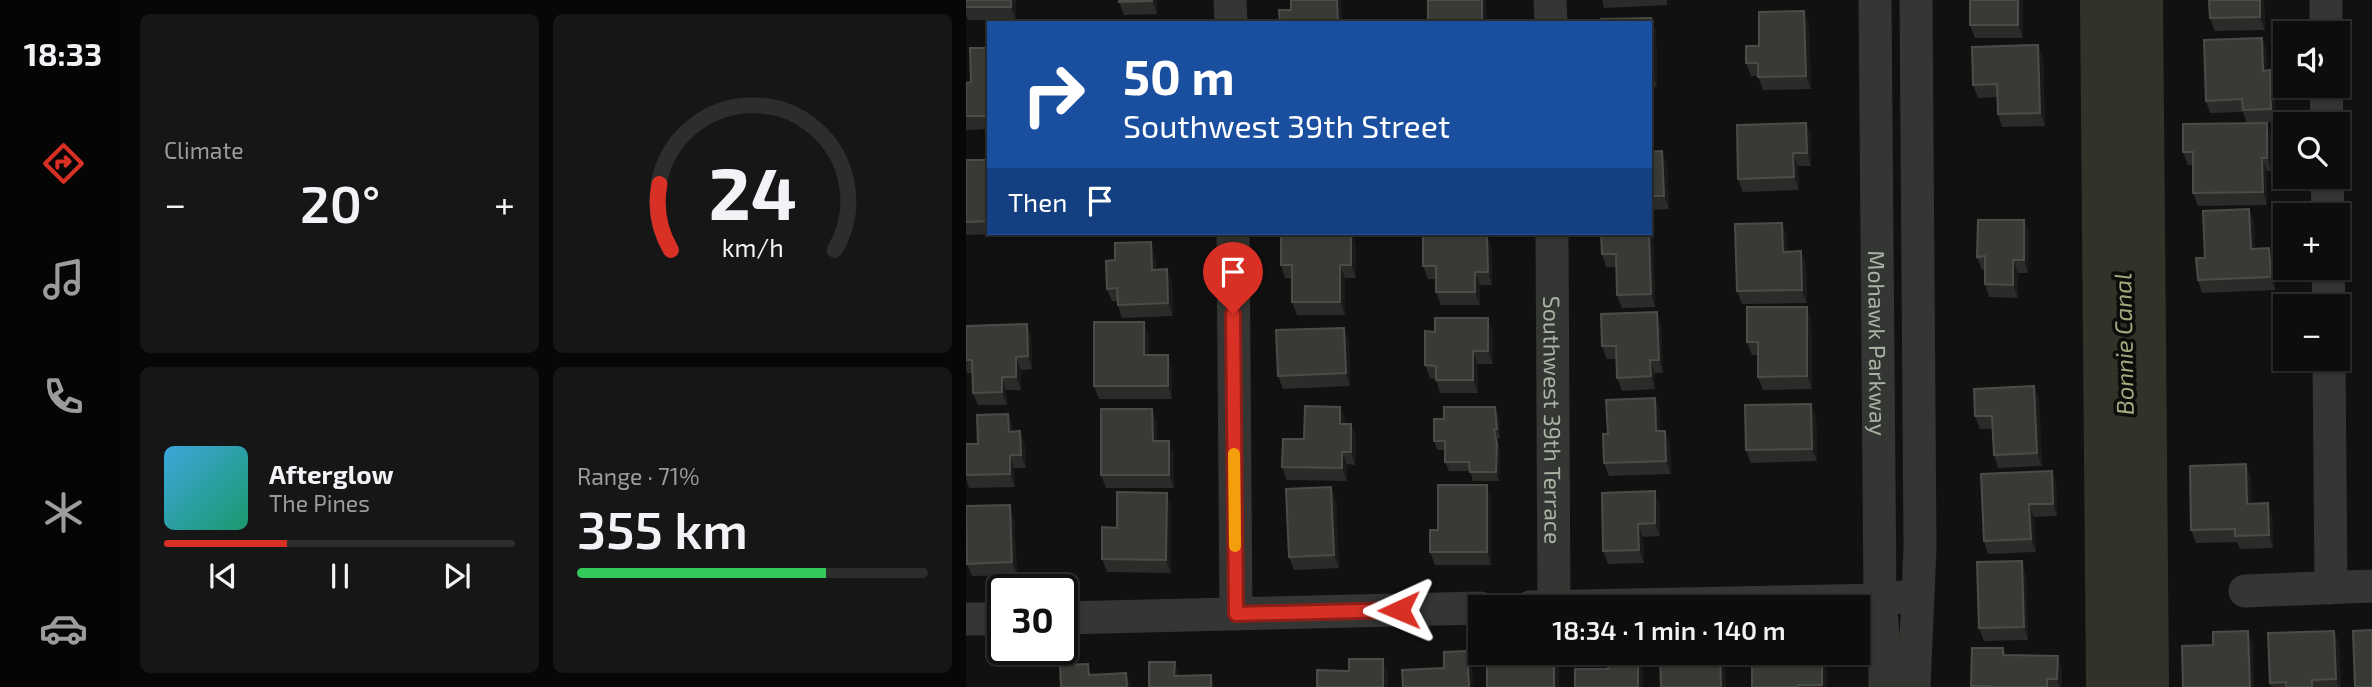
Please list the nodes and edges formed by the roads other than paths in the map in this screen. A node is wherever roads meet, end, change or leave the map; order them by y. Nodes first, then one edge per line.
1 (1230, 0) edge
2 (1550, 0) edge
3 (1875, 0) edge
4 (1916, 0) edge
5 (2326, 0) edge
6 (1231, 21) edge
7 (1550, 21) edge
8 (2326, 21) edge
9 (1233, 235) edge
10 (1552, 235) edge
11 (2329, 371) edge
12 (2372, 586) edge
13 (2331, 588) junction
14 (2245, 591) dead end
15 (1919, 594) junction
16 (1554, 595) edge
17 (1870, 600) edge
18 (1880, 600) junction
19 (1468, 608) edge
20 (1236, 614) junction
21 (1078, 618) edge
22 (987, 619) edge
23 (966, 620) edge
24 (1900, 654) junction
25 (1885, 687) edge
26 (1914, 687) edge

1 - 6 street
2 - 7 street
3 - 18 street, Mohawk Parkway
4 - 15 street, Mohawk Parkway
5 - 8 street
9 - 20 street
10 - 16 street, Southwest 39th Terrace
11 - 13 street
12 - 13 street
13 - 14 street
15 - 18 street
15 - 24 street, Mohawk Parkway
17 - 18 street
18 - 24 street, Mohawk Parkway
19 - 20 street
20 - 21 street
22 - 23 street
24 - 25 street, Mohawk Parkway
24 - 26 street, Mohawk Parkway

